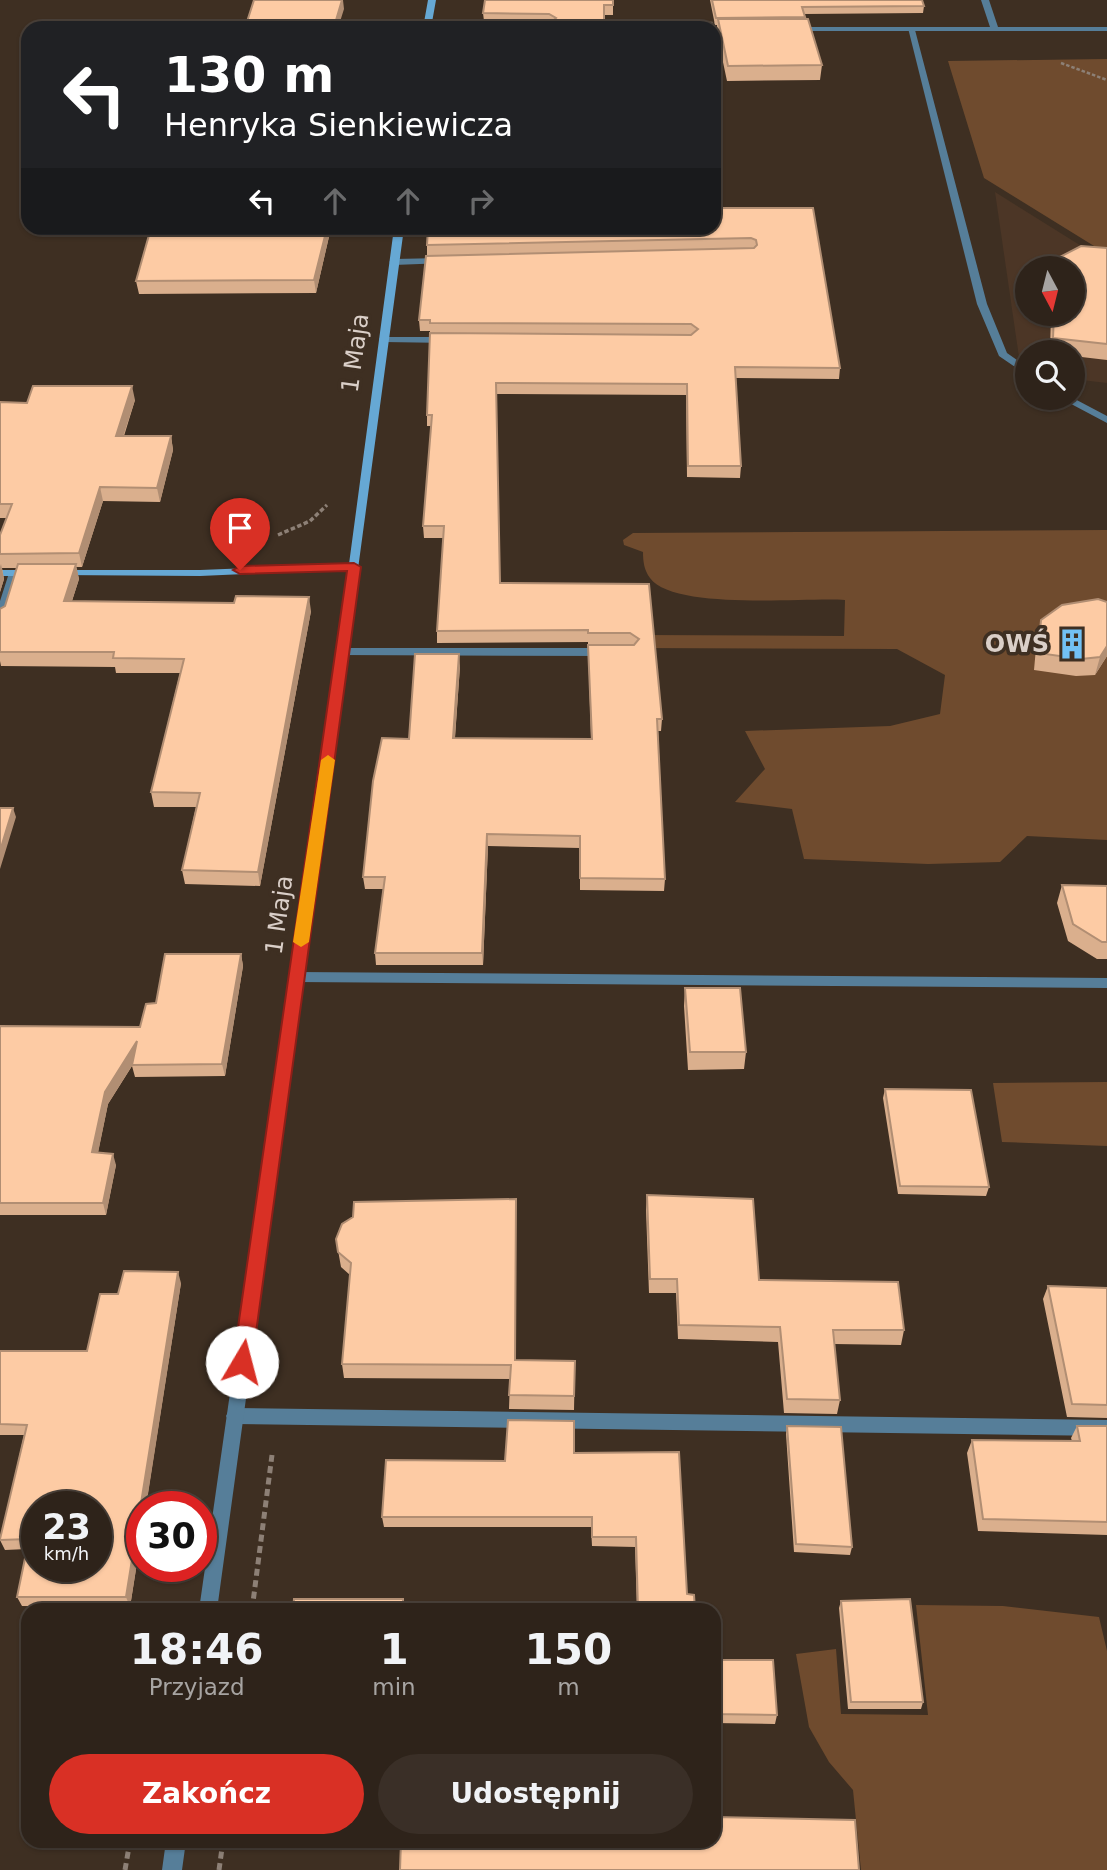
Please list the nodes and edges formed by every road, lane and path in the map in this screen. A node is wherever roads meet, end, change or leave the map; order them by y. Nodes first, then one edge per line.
1 (432, 0) edge
2 (985, 0) edge
3 (428, 21) edge
4 (721, 23) edge
5 (729, 23) edge
6 (779, 29) edge
7 (996, 29) junction
8 (1107, 29) edge
9 (911, 30) junction
10 (1055, 60) dead end
11 (1107, 80) edge
12 (398, 235) edge
13 (451, 261) edge
14 (394, 262) junction
15 (384, 339) junction
16 (456, 340) edge
17 (1015, 363) edge
18 (1085, 408) edge
19 (1107, 420) edge
20 (354, 567) junction
21 (0, 573) edge
22 (15, 573) junction
23 (0, 620) edge
24 (343, 652) junction
25 (617, 652) edge
26 (296, 977) junction
27 (1107, 983) edge
28 (235, 1416) junction
29 (1107, 1428) edge
30 (209, 1603) edge
31 (129, 1848) edge
32 (175, 1848) edge
33 (222, 1848) edge
34 (125, 1870) edge
35 (172, 1870) edge
36 (219, 1870) edge

1 - 3 street
2 - 7 street
4 - 5 path
6 - 9 street
7 - 8 street
7 - 9 street
9 - 17 street
10 - 11 path
12 - 14 street, 1 Maja
13 - 14 street
14 - 15 street, 1 Maja
15 - 16 street
15 - 20 street, 1 Maja
18 - 19 street
20 - 22 street
20 - 24 street, 1 Maja
21 - 22 street
22 - 23 street
24 - 25 street
24 - 26 street, 1 Maja
26 - 27 street
26 - 28 street, 1 Maja
28 - 29 street
28 - 30 street, 1 Maja
31 - 34 path
32 - 35 street
33 - 36 path

